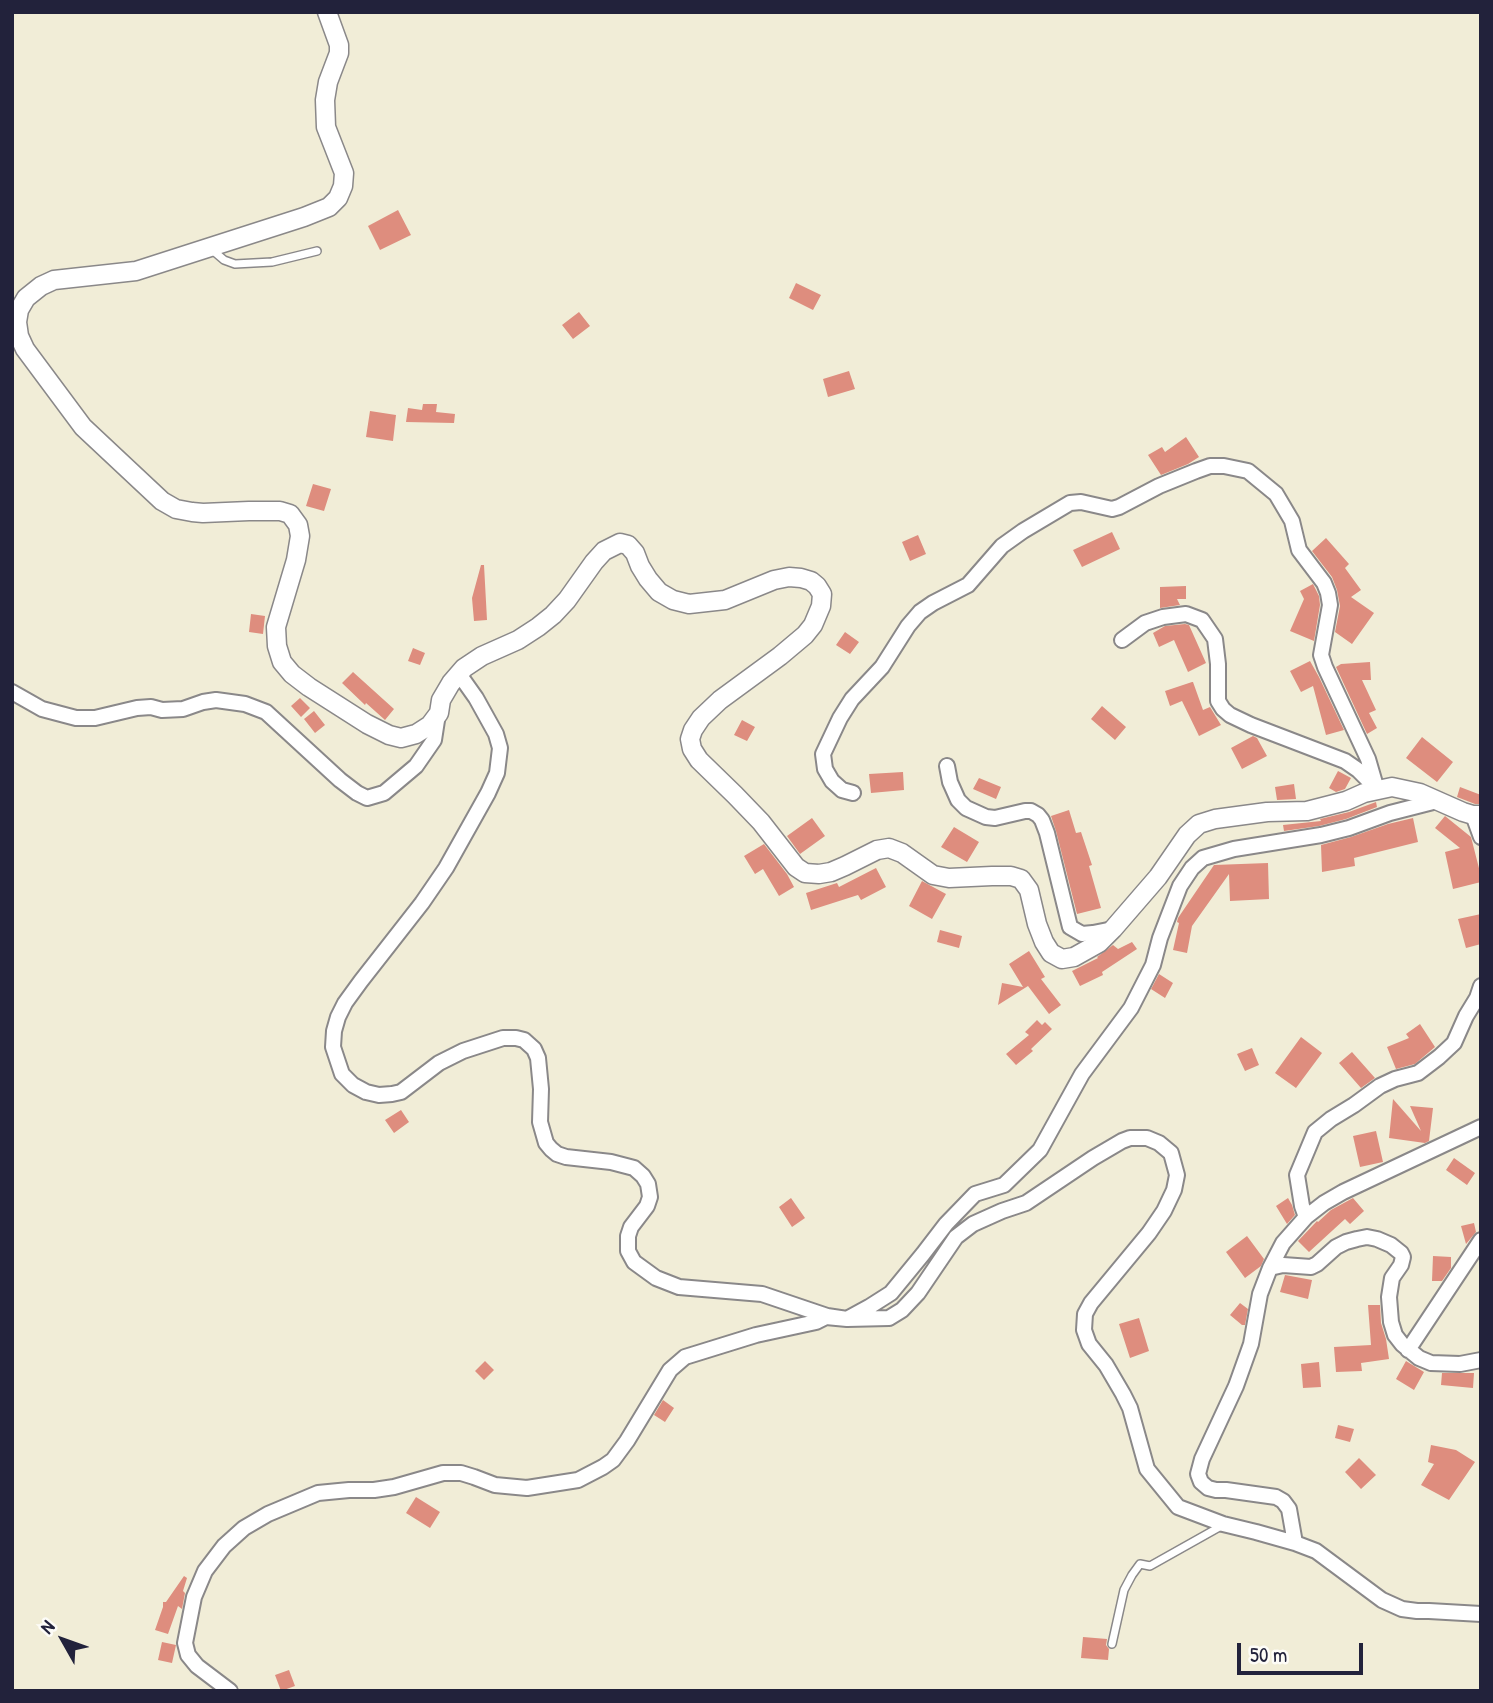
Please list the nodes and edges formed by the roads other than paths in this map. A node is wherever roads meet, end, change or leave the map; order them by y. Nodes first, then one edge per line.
1 (327, 12) edge
2 (210, 248) junction
3 (317, 251) dead end
4 (1122, 640) dead end
5 (459, 674) junction
6 (12, 692) edge
7 (439, 713) junction
8 (947, 766) dead end
9 (1377, 790) junction
10 (853, 793) dead end
11 (1437, 801) junction
12 (1477, 815) edge
13 (1481, 837) edge
14 (1113, 929) junction
15 (1481, 986) edge
16 (1481, 1127) edge
17 (1306, 1217) junction
18 (1481, 1240) edge
19 (1270, 1268) junction
20 (847, 1319) junction
21 (1408, 1350) junction
22 (1481, 1360) edge
23 (1223, 1524) junction
24 (1295, 1543) junction
25 (1481, 1614) edge
26 (1112, 1644) dead end
27 (230, 1691) edge

1 - 2 street
2 - 3 lane
2 - 7 street
4 - 9 street
5 - 7 street
5 - 14 street
5 - 20 street
6 - 7 street
8 - 14 street
9 - 10 street
9 - 11 street
9 - 14 street
11 - 12 street
11 - 20 street
12 - 13 street
15 - 17 street
16 - 17 street
17 - 19 street
18 - 21 street
19 - 21 street
19 - 24 street
20 - 23 street
20 - 27 street
21 - 22 street
23 - 24 street
23 - 26 lane
24 - 25 street

